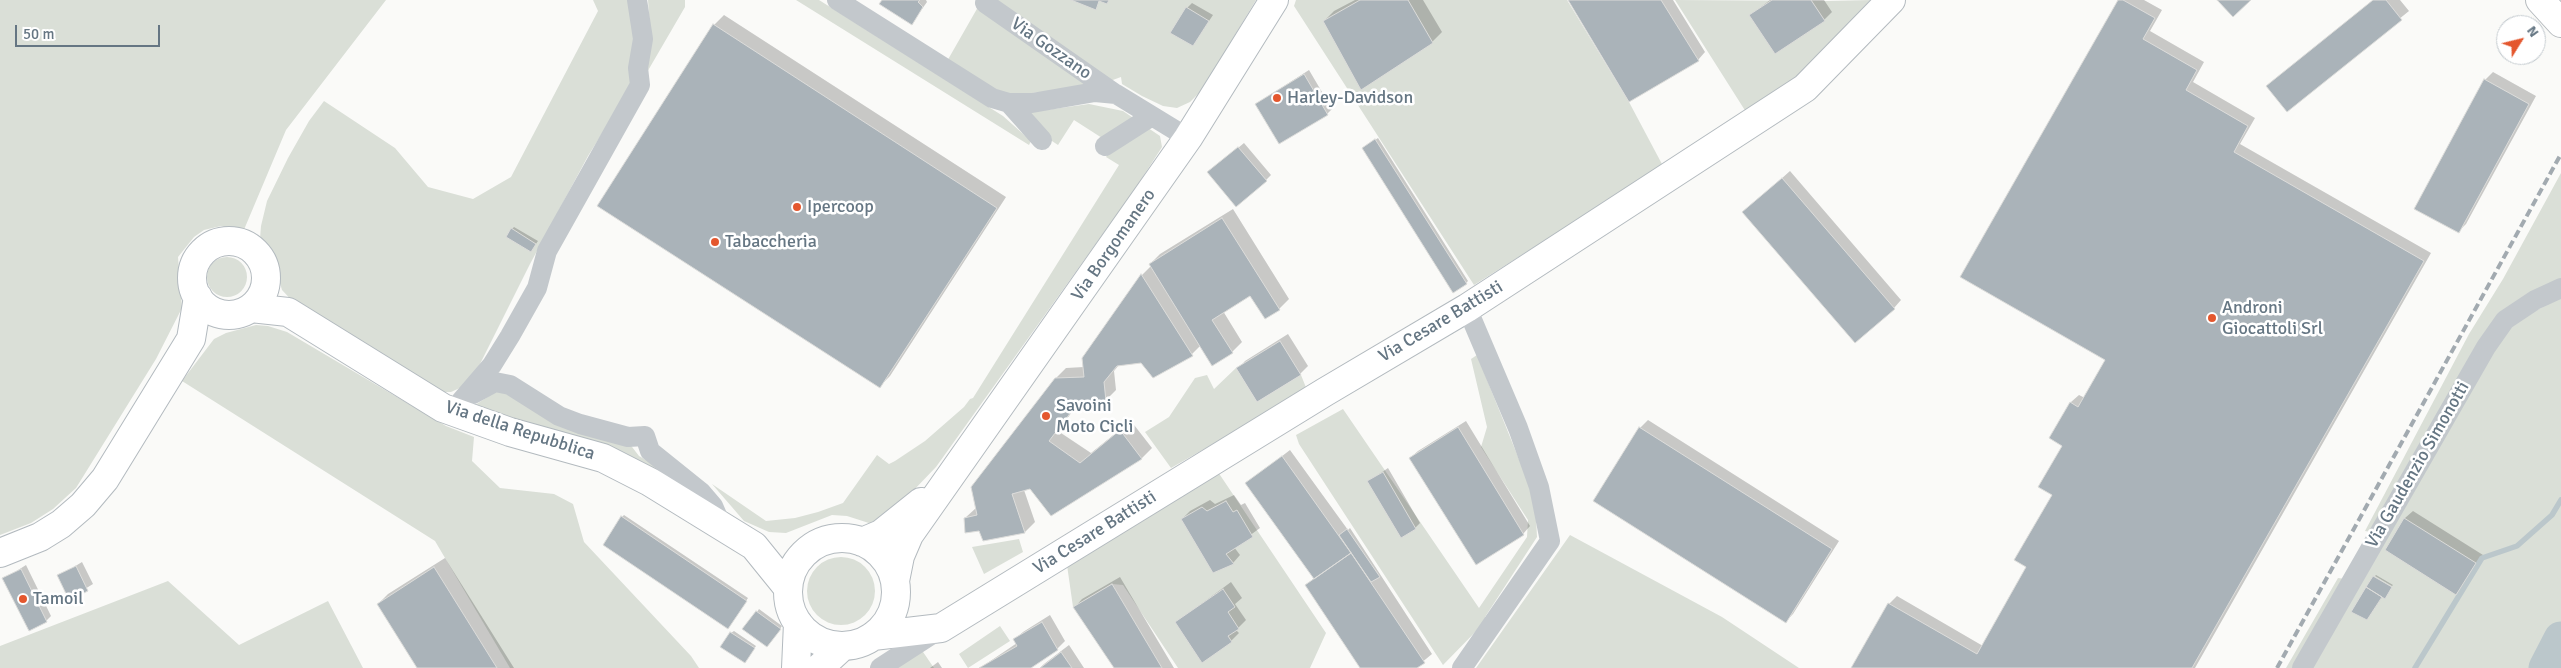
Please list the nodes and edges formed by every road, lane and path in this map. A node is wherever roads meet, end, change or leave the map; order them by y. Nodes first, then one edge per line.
1 (637, 0) edge
2 (836, 0) edge
3 (1274, 0) edge
4 (1891, 0) edge
5 (2540, 0) edge
6 (985, 3) dead end
7 (2561, 23) edge
8 (1116, 94) junction
9 (1009, 103) junction
10 (1152, 116) junction
11 (1188, 138) junction
12 (1042, 140) dead end
13 (1105, 146) dead end
14 (266, 277) junction
15 (2561, 288) edge
16 (198, 297) junction
17 (1467, 308) junction
18 (239, 311) junction
19 (288, 312) junction
20 (191, 338) junction
21 (452, 405) junction
22 (944, 484) junction
23 (722, 527) junction
24 (862, 542) junction
25 (816, 545) junction
26 (754, 546) junction
27 (0, 553) edge
28 (895, 586) junction
29 (788, 588) junction
30 (966, 613) junction
31 (798, 623) junction
32 (941, 628) junction
33 (873, 636) junction
34 (843, 646) junction
35 (796, 668) edge
36 (820, 668) edge
37 (880, 668) edge
38 (1462, 668) edge
39 (2302, 668) edge

1 - 21 street
2 - 9 street
3 - 11 street, Via Borgomanero
4 - 17 street, Via Cesare Battisti
5 - 7 street
6 - 8 street, Via Gozzano
8 - 9 street, Via Gozzano
8 - 10 street, Via Gozzano
9 - 12 street
10 - 11 street, Via Gozzano
10 - 13 street
11 - 22 street, Via Borgomanero
14 - 16 street, Via della Repubblica
14 - 18 street, Via della Repubblica
14 - 19 street, Via della Repubblica
15 - 39 street, Via Gaudenzio Simonotti
16 - 18 street, Via della Repubblica
16 - 20 street, Via della Repubblica
17 - 30 street, Via Cesare Battisti
17 - 38 street
18 - 19 street, Via della Repubblica
18 - 20 street, Via della Repubblica
19 - 21 street, Via della Repubblica
20 - 27 street, Via della Repubblica
21 - 23 street, Via della Repubblica
21 - 23 street
22 - 24 street, Via Borgomanero
22 - 28 street, Via Borgomanero
23 - 26 street, Via della Repubblica
24 - 25 street
24 - 28 street
25 - 26 street, Via della Repubblica
25 - 29 street
26 - 29 street, Via della Repubblica
28 - 30 street, Via Cesare Battisti
28 - 33 street
29 - 31 street
30 - 32 street, Via Cesare Battisti
31 - 34 street
31 - 35 street
32 - 33 street, Via Cesare Battisti
32 - 37 street, Via Cesare Battisti
33 - 34 street
34 - 36 street

